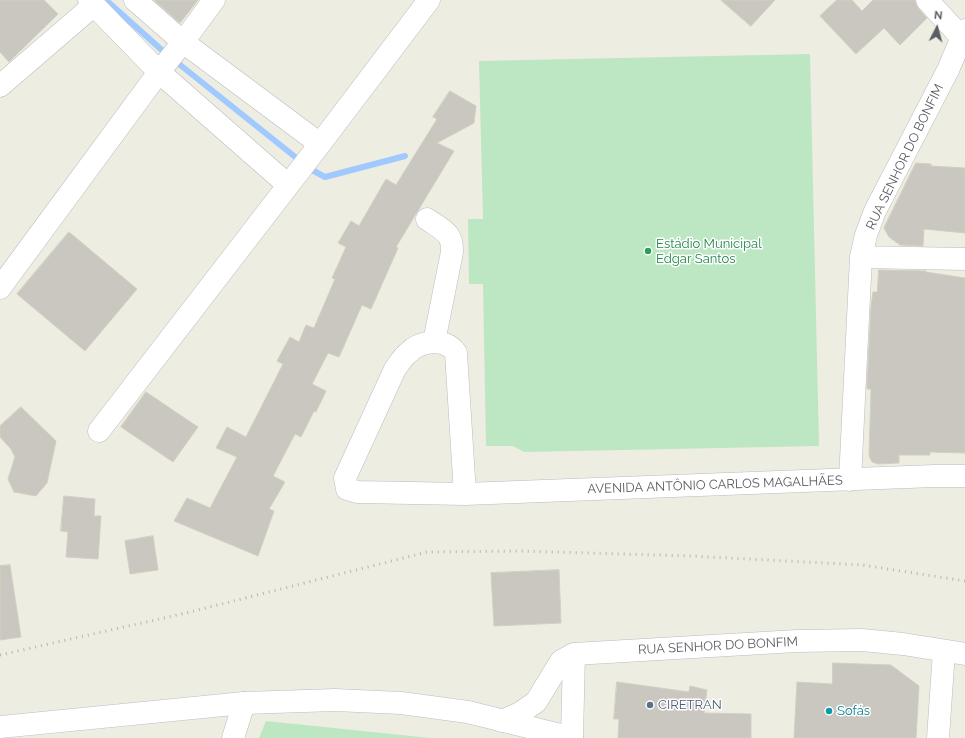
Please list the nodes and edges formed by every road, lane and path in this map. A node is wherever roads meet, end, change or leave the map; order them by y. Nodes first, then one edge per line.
1 (134, 0) edge
2 (214, 0) edge
3 (429, 0) edge
4 (927, 0) edge
5 (91, 2) edge
6 (963, 33) edge
7 (183, 42) junction
8 (956, 70) edge
9 (159, 72) junction
10 (0, 86) edge
11 (320, 144) junction
12 (288, 185) junction
13 (427, 219) dead end
14 (860, 257) junction
15 (965, 259) edge
16 (0, 288) edge
17 (434, 342) junction
18 (99, 431) dead end
19 (965, 476) edge
20 (850, 480) junction
21 (465, 494) junction
22 (955, 652) edge
23 (574, 654) junction
24 (244, 703) junction
25 (502, 721) junction
26 (0, 727) edge
27 (233, 738) edge
28 (572, 738) edge
29 (938, 738) edge

1 - 7 street
2 - 7 street
3 - 11 street
4 - 6 street
5 - 9 street
5 - 10 street
6 - 8 street, RUA SENHOR DO BONFIM
7 - 9 street
7 - 11 street
8 - 14 street, RUA SENHOR DO BONFIM
9 - 12 street
9 - 16 street
11 - 12 street
12 - 18 street
13 - 17 street
14 - 15 street
14 - 20 street, RUA SENHOR DO BONFIM
17 - 21 street
17 - 21 street, AVENIDA ANTÔNIO CARLOS MAGALHÃES
19 - 20 street, AVENIDA ANTÔNIO CARLOS MAGALHÃES
20 - 21 street, AVENIDA ANTÔNIO CARLOS MAGALHÃES
22 - 23 street, RUA SENHOR DO BONFIM
22 - 29 street
23 - 25 street
23 - 28 street
24 - 25 street
24 - 26 street
24 - 27 street
25 - 28 street

